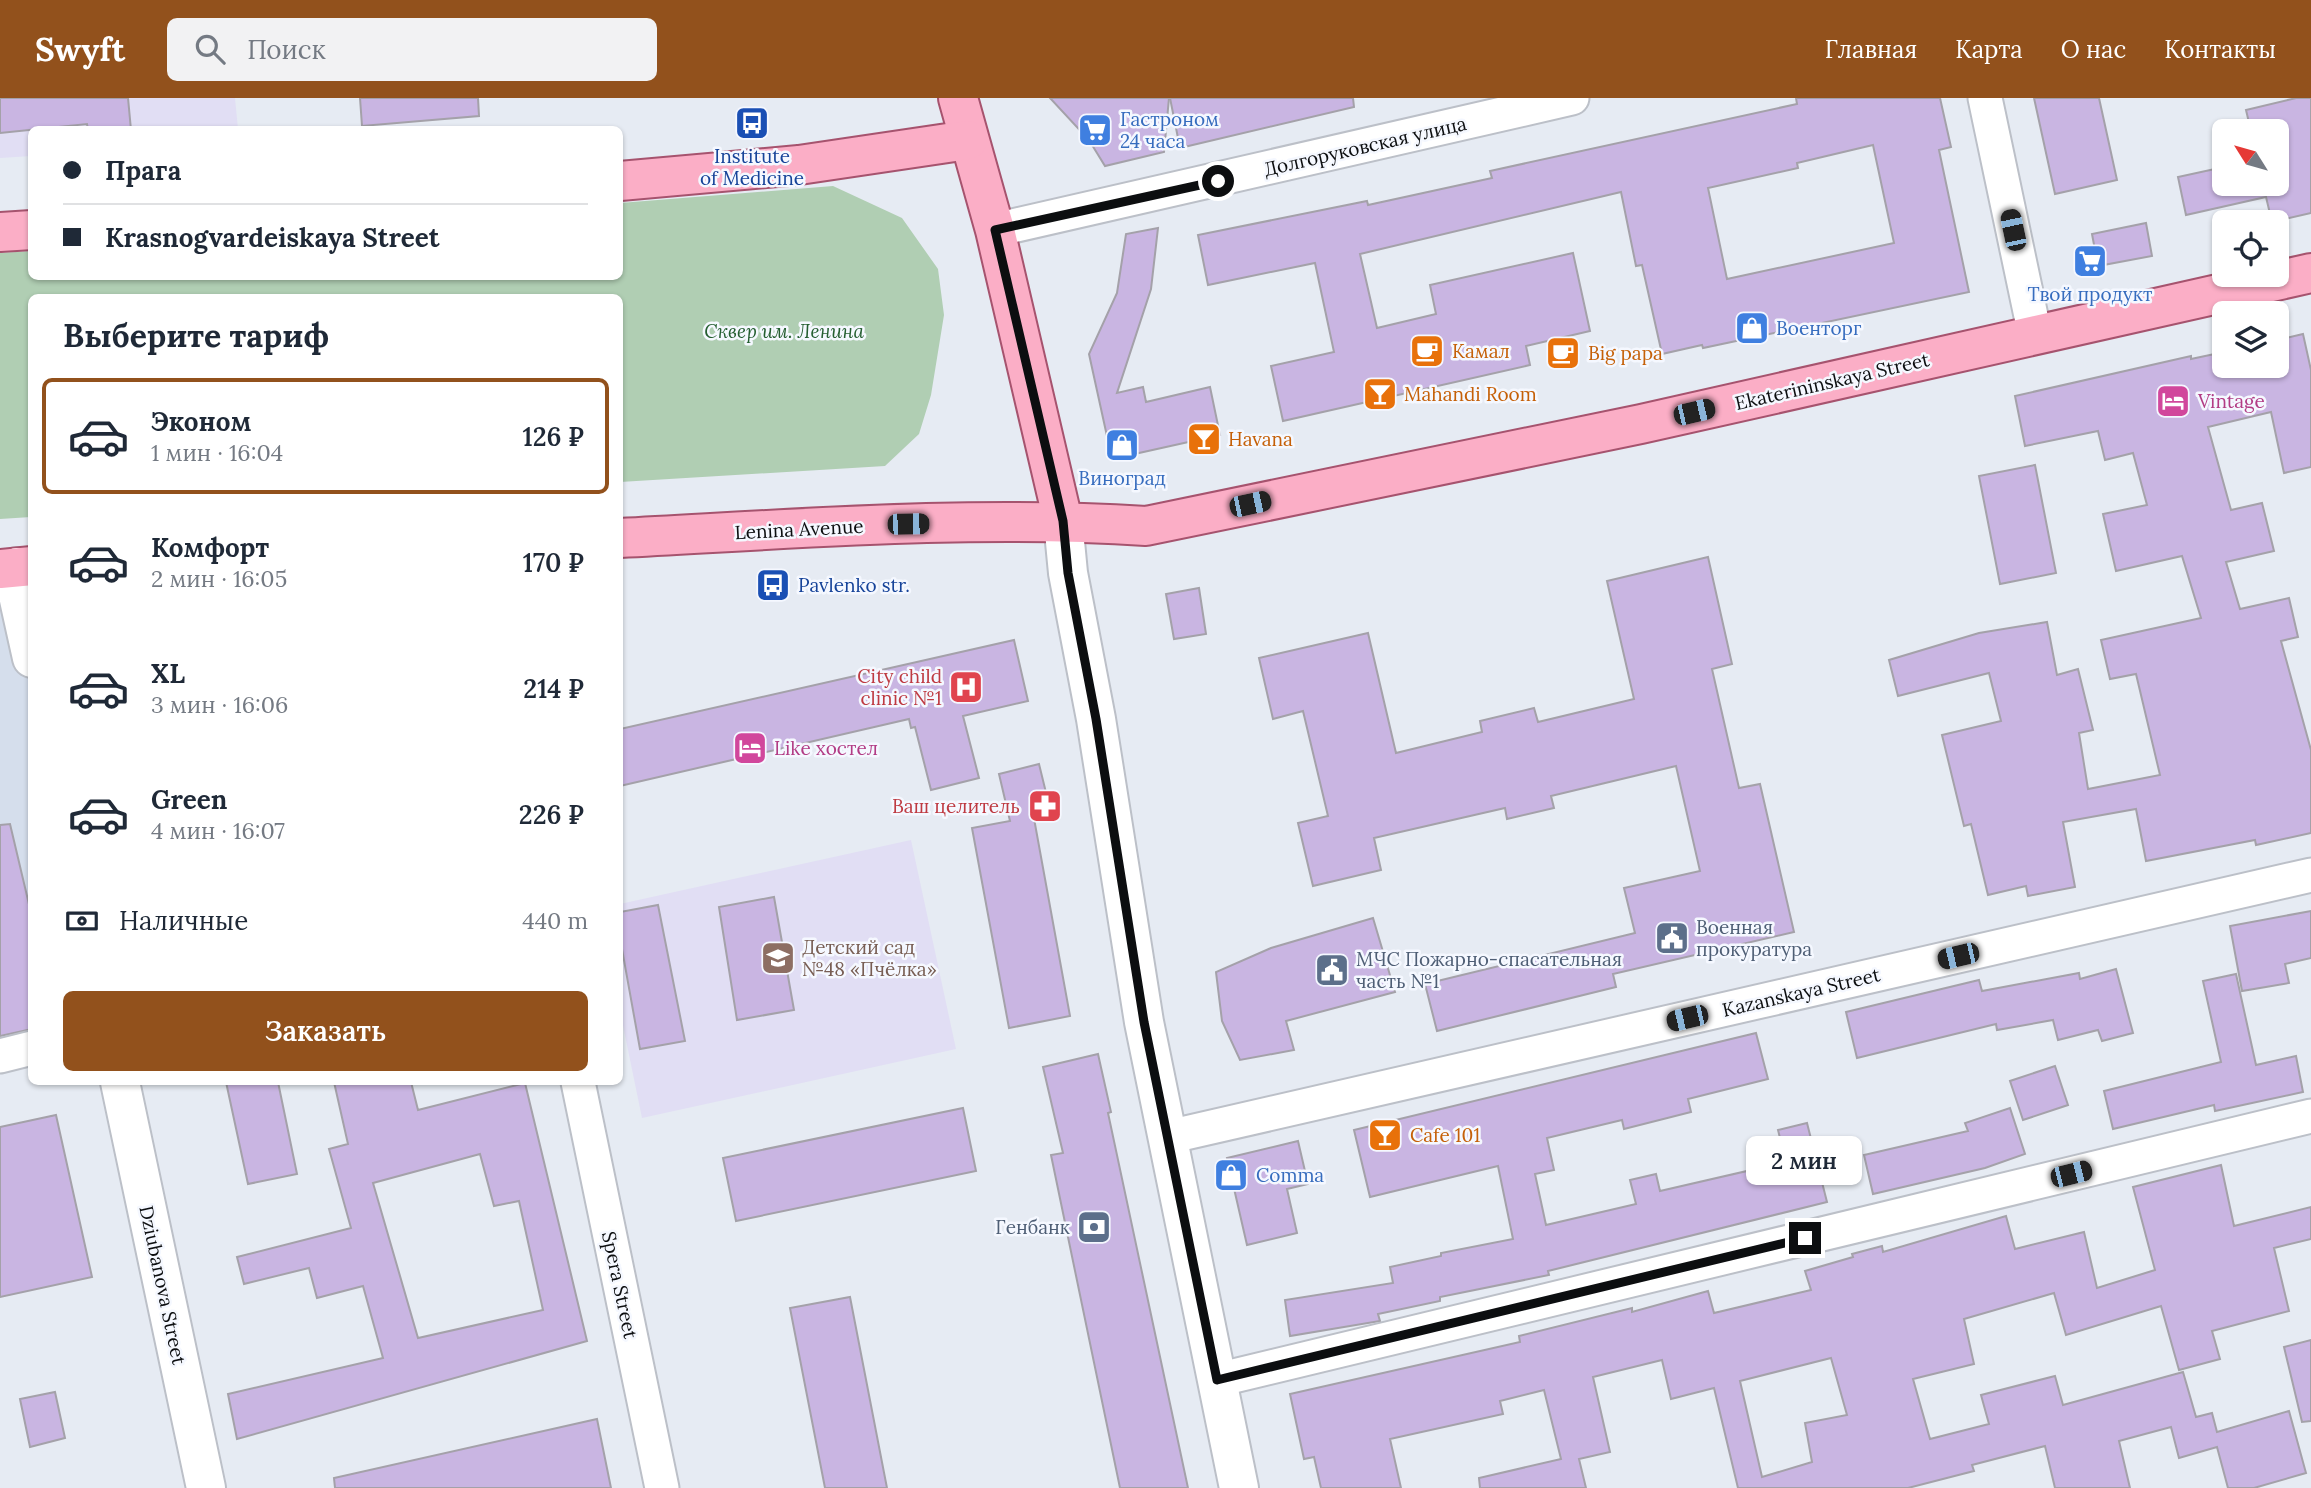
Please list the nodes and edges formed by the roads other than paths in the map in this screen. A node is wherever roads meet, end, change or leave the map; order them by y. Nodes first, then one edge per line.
1 (958, 98) edge
2 (1572, 98) edge
3 (1985, 98) edge
4 (968, 140) junction
5 (623, 181) edge
6 (28, 230) edge
7 (995, 230) junction
8 (0, 232) edge
9 (2311, 273) edge
10 (2035, 335) junction
11 (1063, 521) junction
12 (623, 538) edge
13 (16, 568) edge
14 (28, 640) edge
15 (2311, 875) edge
16 (28, 1049) edge
17 (0, 1056) edge
18 (121, 1085) edge
19 (579, 1085) edge
20 (2311, 1116) edge
21 (1168, 1136) junction
22 (1217, 1380) junction
23 (206, 1488) edge
24 (662, 1488) edge
25 (1239, 1488) edge

1 - 4 main road
2 - 7 street, Долгоруковская улица
3 - 10 street
4 - 5 main road
4 - 7 main road
6 - 8 main road
7 - 11 main road
9 - 10 main road, Ekaterininskaya Street
10 - 11 main road, Ekaterininskaya Street
11 - 12 main road, Lenina Avenue
11 - 21 main road
13 - 14 main road
15 - 21 street, Kazanskaya Street
16 - 17 street
18 - 23 main road, Dziubanova Street
19 - 24 street, Spera Street
20 - 22 street
21 - 22 main road
22 - 25 main road

